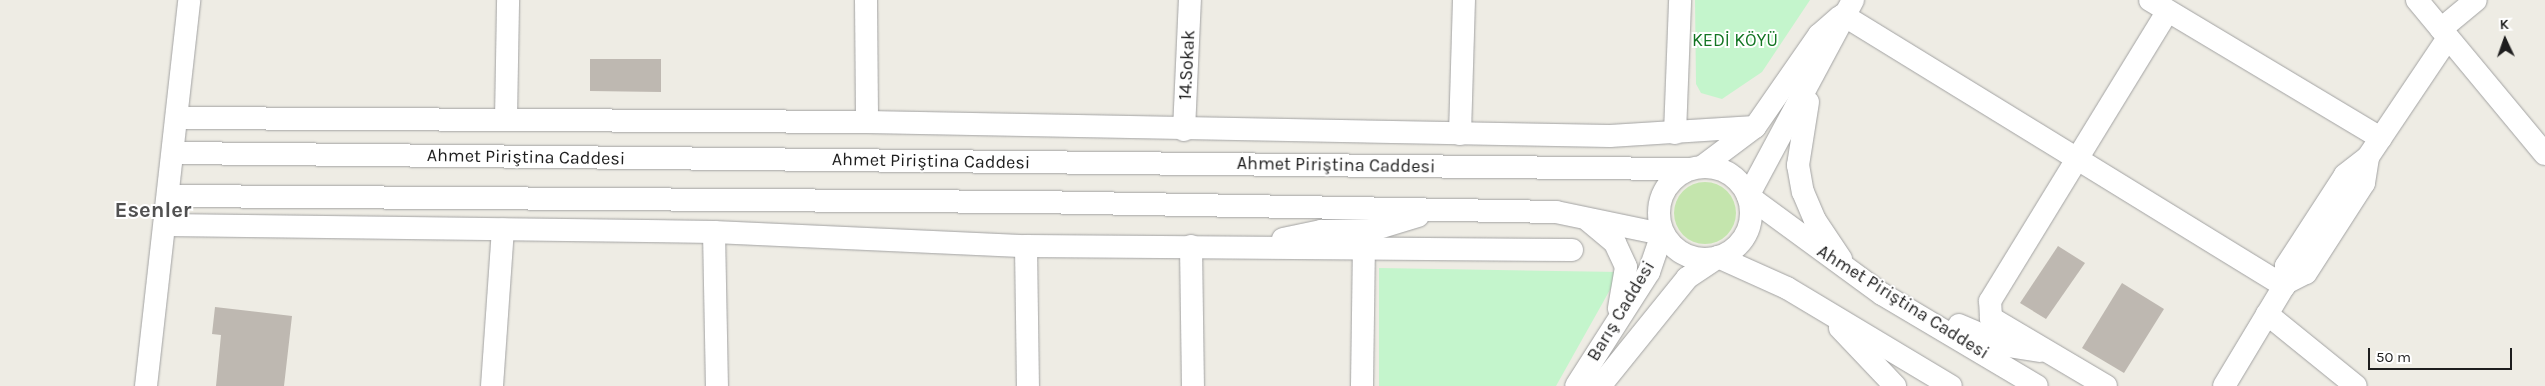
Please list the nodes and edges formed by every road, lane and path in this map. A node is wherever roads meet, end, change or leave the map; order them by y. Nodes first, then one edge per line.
1 (189, 0) edge
2 (508, 0) edge
3 (866, 0) edge
4 (1190, 0) edge
5 (1464, 0) edge
6 (1680, 0) edge
7 (2417, 0) edge
8 (2476, 0) edge
9 (2159, 6) edge
10 (1848, 8) edge
11 (2445, 34) junction
12 (1813, 80) junction
13 (177, 118) junction
14 (506, 119) junction
15 (867, 122) junction
16 (1754, 127) junction
17 (1184, 130) junction
18 (1375, 133) junction
19 (1675, 133) junction
20 (1460, 134) junction
21 (2381, 138) junction
22 (174, 153) junction
23 (2545, 154) edge
24 (2077, 161) junction
25 (1474, 166) junction
26 (1696, 167) junction
27 (170, 196) junction
28 (1748, 196) junction
29 (1437, 210) junction
30 (1584, 218) junction
31 (166, 225) junction
32 (503, 229) junction
33 (714, 232) junction
34 (1662, 234) junction
35 (1026, 246) junction
36 (1191, 246) junction
37 (1222, 247) junction
38 (1364, 250) junction
39 (1572, 250) dead end
40 (1718, 257) junction
41 (1850, 272) junction
42 (2285, 284) junction
43 (1819, 306) junction
44 (1910, 310) junction
45 (2267, 314) junction
46 (1613, 327) junction
47 (2051, 353) junction
48 (1596, 382) edge
49 (146, 386) edge
50 (492, 386) edge
51 (717, 386) edge
52 (1028, 386) edge
53 (1193, 386) edge
54 (1362, 386) edge
55 (1895, 386) edge
56 (1951, 386) edge
57 (2037, 386) edge
58 (2106, 386) edge
59 (2224, 386) edge
60 (2356, 386) edge

1 - 13 street
2 - 14 street
3 - 15 street
4 - 17 street, 14.Sokak
5 - 20 street
6 - 19 street
7 - 11 street
8 - 11 street
9 - 21 street
9 - 24 street
10 - 12 street
10 - 16 street
10 - 24 street
11 - 21 street
11 - 23 street
12 - 28 street
12 - 41 street
13 - 14 street
13 - 22 street
14 - 15 street
15 - 17 street
16 - 19 street
16 - 26 street
17 - 18 street
18 - 20 street
18 - 25 street
19 - 20 street
21 - 42 street
22 - 25 street, Ahmet Piriştina Caddesi
22 - 27 street
24 - 42 street
24 - 47 street
25 - 26 street, Ahmet Piriştina Caddesi
26 - 28 street
26 - 34 street
27 - 29 street
27 - 31 street
28 - 40 street
28 - 41 street, Ahmet Piriştina Caddesi
29 - 30 street
29 - 37 street
30 - 34 street
30 - 46 street
31 - 32 street
31 - 49 street
32 - 33 street
32 - 50 street
33 - 35 street
33 - 51 street
34 - 40 street
34 - 46 street, Barış Caddesi
35 - 36 street
35 - 52 street
36 - 37 street
36 - 53 street
37 - 38 street
38 - 39 street
38 - 54 street
40 - 43 street
40 - 48 street, Barış Caddesi
41 - 44 street, Ahmet Piriştina Caddesi
42 - 45 street
43 - 55 street
43 - 56 street
44 - 47 street
44 - 57 street, Ahmet Piriştina Caddesi
45 - 59 street
45 - 60 street
46 - 48 street, Barış Caddesi
47 - 58 street

